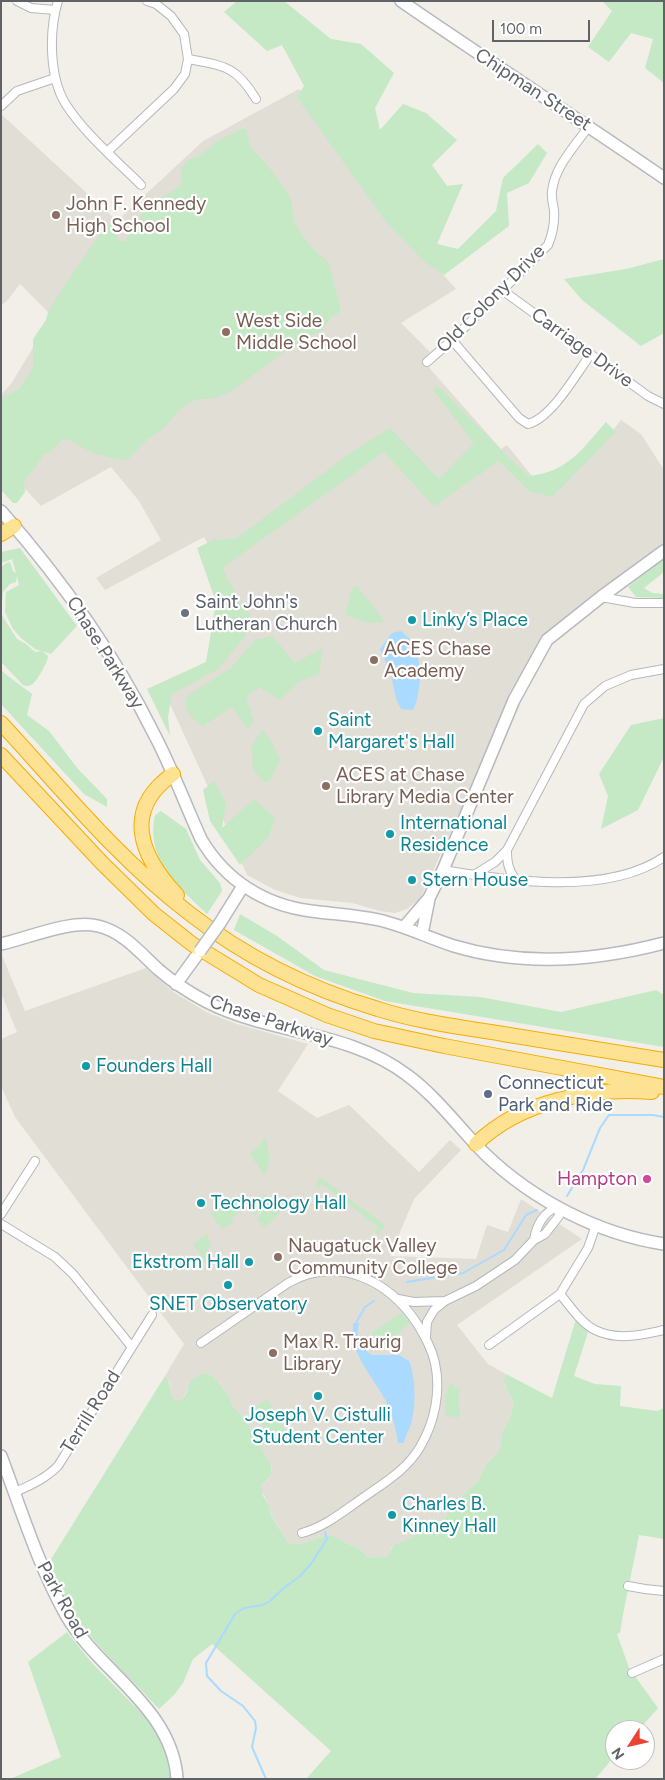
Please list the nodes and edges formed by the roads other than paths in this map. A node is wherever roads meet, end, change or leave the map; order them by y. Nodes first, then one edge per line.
1 (17, 1) edge
2 (58, 1) edge
3 (147, 1) edge
4 (401, 1) edge
5 (55, 10) junction
6 (188, 59) junction
7 (55, 78) junction
8 (256, 99) dead end
9 (1, 106) edge
10 (589, 126) junction
11 (107, 152) junction
12 (664, 178) edge
13 (141, 185) dead end
14 (502, 290) junction
15 (452, 340) junction
16 (591, 354) junction
17 (427, 362) dead end
18 (664, 404) edge
19 (1, 511) edge
20 (14, 526) junction
21 (1, 534) edge
22 (664, 552) edge
23 (601, 597) junction
24 (664, 603) edge
25 (664, 669) edge
26 (1, 723) edge
27 (1, 755) edge
28 (173, 774) junction
29 (507, 850) junction
30 (664, 857) edge
31 (443, 870) junction
32 (474, 876) junction
33 (515, 879) junction
34 (243, 886) junction
35 (429, 898) junction
36 (404, 927) junction
37 (422, 934) junction
38 (664, 943) edge
39 (1, 944) edge
40 (247, 953) junction
41 (176, 984) junction
42 (664, 1060) edge
43 (664, 1087) edge
44 (664, 1094) edge
45 (476, 1144) junction
46 (34, 1161) dead end
47 (558, 1207) junction
48 (1, 1214) edge
49 (1, 1224) edge
50 (596, 1225) junction
51 (534, 1240) junction
52 (664, 1244) edge
53 (560, 1294) junction
54 (398, 1299) junction
55 (445, 1301) junction
56 (152, 1315) dead end
57 (664, 1330) edge
58 (426, 1338) junction
59 (201, 1344) dead end
60 (489, 1345) dead end
61 (132, 1346) junction
62 (1, 1456) edge
63 (15, 1492) junction
64 (302, 1533) dead end
65 (628, 1586) dead end
66 (664, 1591) edge
67 (664, 1659) edge
68 (632, 1673) dead end
69 (177, 1779) edge

1 - 5 street
2 - 5 street
3 - 6 street
4 - 10 main road, Chipman Street
5 - 7 street
6 - 8 street
6 - 11 street
7 - 9 street
7 - 11 street
10 - 12 main road, Chipman Street
10 - 14 street, Old Colony Drive
11 - 13 street
14 - 15 street, Old Colony Drive
14 - 16 street, Carriage Drive
15 - 16 street
15 - 17 street, Old Colony Drive
16 - 18 street, Carriage Drive
19 - 20 main road, Chase Parkway
20 - 21 highway
20 - 28 main road, Chase Parkway
22 - 23 main road
23 - 24 street
23 - 31 main road
25 - 29 street
26 - 40 highway
27 - 43 highway
28 - 34 main road, Chase Parkway
28 - 40 highway
29 - 32 street
29 - 33 street
30 - 33 street
31 - 32 street
31 - 35 main road
32 - 33 street
34 - 36 main road, Chase Parkway
34 - 41 main road, bridge
35 - 36 main road
35 - 37 main road
36 - 37 main road, Chase Parkway
37 - 38 main road, Chase Parkway
39 - 41 main road, Chase Parkway
40 - 42 highway
41 - 45 main road, Chase Parkway
44 - 45 highway
45 - 47 main road, Chase Parkway
46 - 48 street
47 - 50 main road, Chase Parkway
47 - 51 street
47 - 51 street
49 - 61 street
50 - 52 main road, Chase Parkway
50 - 53 street
51 - 55 street
53 - 57 street
53 - 60 street
54 - 55 street
54 - 58 street
54 - 59 street
55 - 58 street
56 - 61 street, Terrill Road
58 - 64 street
61 - 63 street, Terrill Road
62 - 63 main road, Park Road
63 - 69 main road, Park Road
65 - 66 street
67 - 68 street

